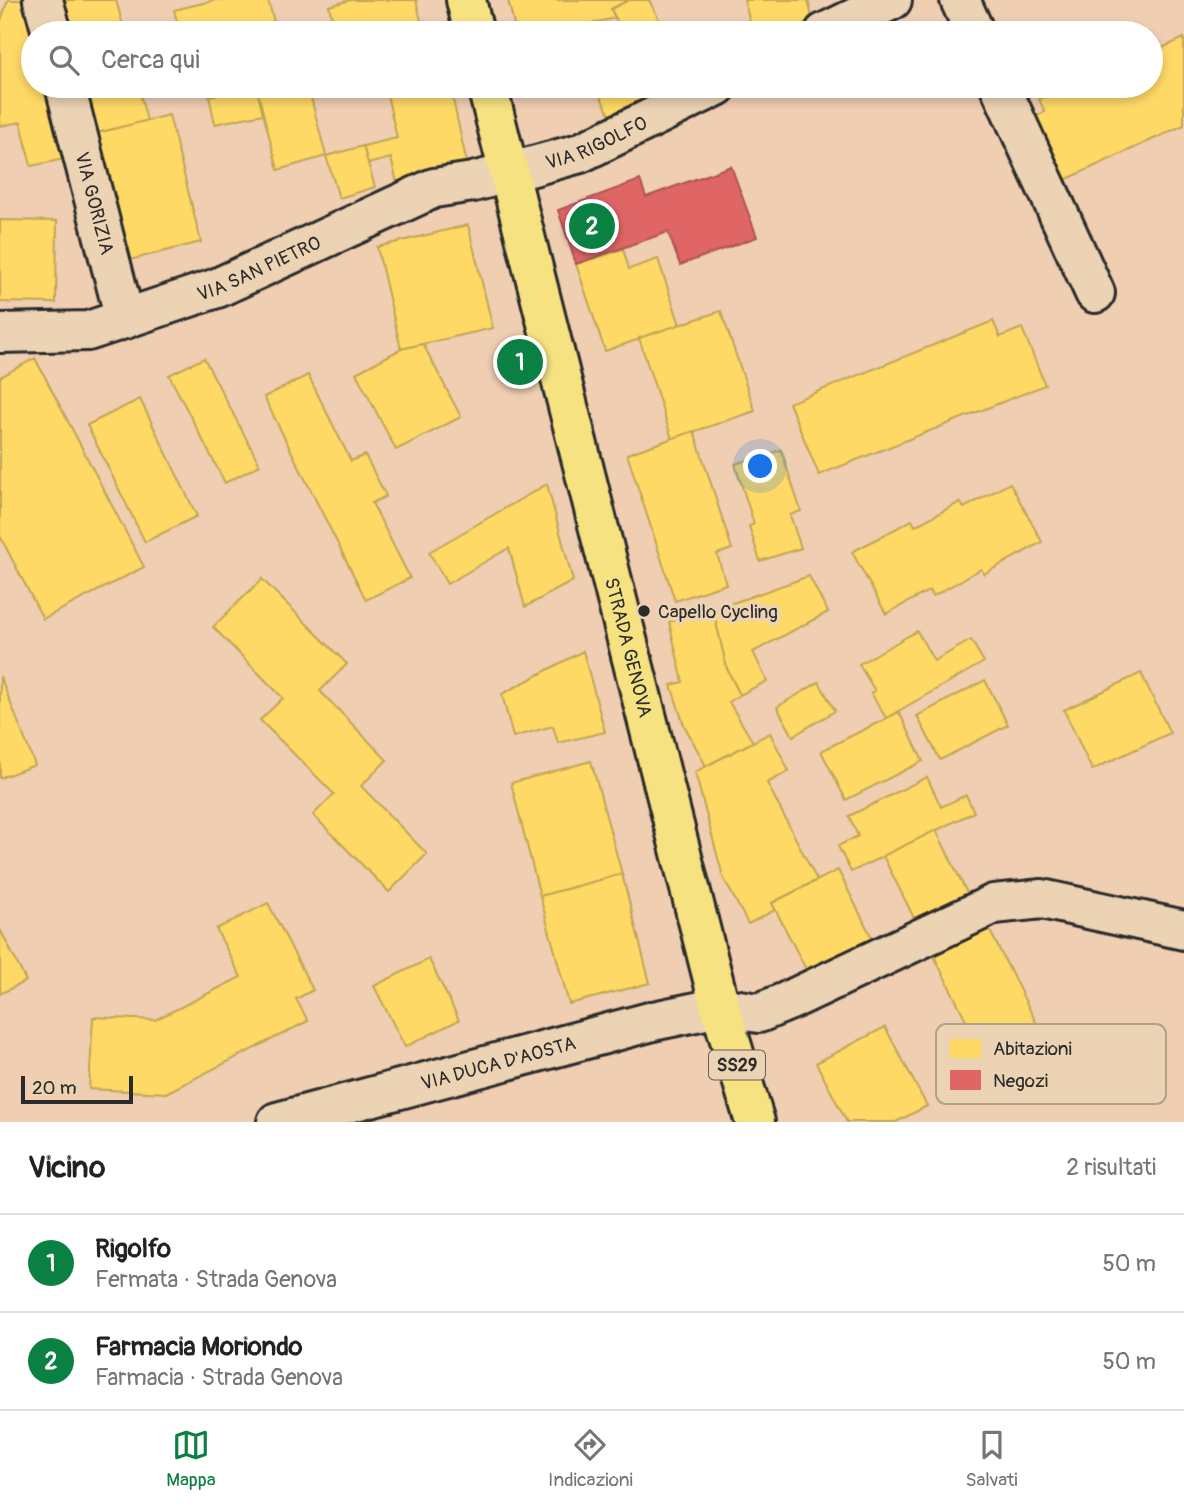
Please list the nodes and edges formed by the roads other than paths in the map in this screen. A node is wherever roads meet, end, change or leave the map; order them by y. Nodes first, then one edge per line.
1 (43, 0) edge
2 (466, 0) edge
3 (892, 0) edge
4 (960, 0) edge
5 (49, 21) edge
6 (471, 21) edge
7 (849, 21) edge
8 (970, 21) edge
9 (68, 98) edge
10 (490, 98) edge
11 (692, 98) edge
12 (1006, 98) edge
13 (508, 173) junction
14 (1095, 293) dead end
15 (125, 319) junction
16 (0, 333) edge
17 (1184, 930) edge
18 (720, 1007) junction
19 (276, 1122) edge
20 (755, 1122) edge

1 - 5 street
2 - 6 main road
3 - 7 street
4 - 8 street
9 - 15 street, VIA GORIZIA
10 - 13 main road, SS29
11 - 13 street, VIA RIGOLFO
12 - 14 street
13 - 15 street, VIA SAN PIETRO
13 - 18 main road, STRADA GENOVA / SS29
15 - 16 street, VIA SAN PIETRO
17 - 18 street
18 - 19 street, VIA DUCA D'AOSTA
18 - 20 main road, STRADA GENOVA / SS29

